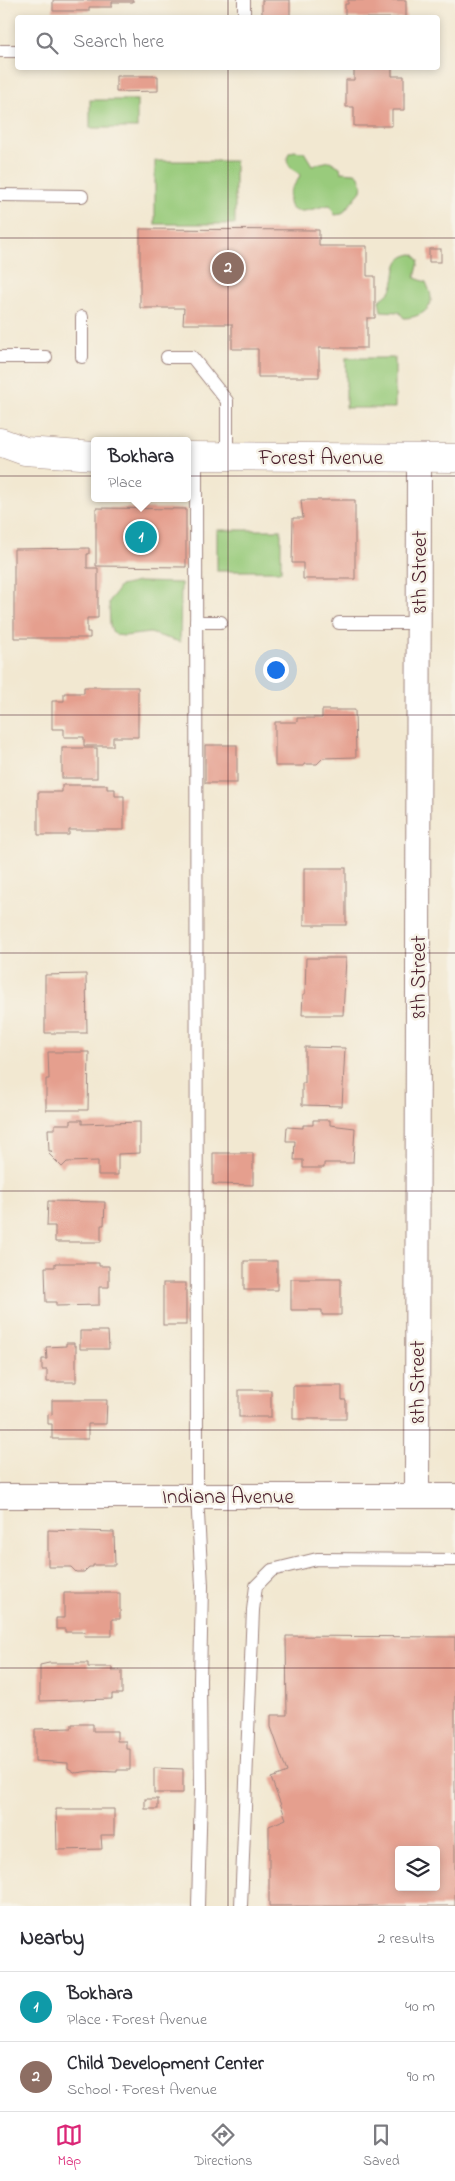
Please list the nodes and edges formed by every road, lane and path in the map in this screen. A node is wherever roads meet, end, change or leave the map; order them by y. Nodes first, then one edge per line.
1 (244, 0) edge
2 (244, 15) edge
3 (0, 51) edge
4 (15, 51) edge
5 (0, 196) edge
6 (82, 196) dead end
7 (82, 317) dead end
8 (0, 356) edge
9 (46, 356) dead end
10 (82, 356) dead end
11 (167, 357) dead end
12 (0, 442) edge
13 (91, 456) edge
14 (192, 456) edge
15 (227, 457) junction
16 (420, 458) junction
17 (455, 458) edge
18 (196, 622) junction
19 (221, 622) dead end
20 (339, 623) dead end
21 (419, 623) junction
22 (0, 1496) edge
23 (197, 1496) junction
24 (416, 1496) junction
25 (455, 1496) edge
26 (455, 1560) edge
27 (198, 1906) edge
28 (241, 1906) edge

1 - 2 lane
3 - 4 lane
5 - 6 lane
7 - 10 lane
8 - 9 lane
11 - 15 lane
12 - 13 street
14 - 15 street, Forest Avenue
14 - 18 lane
15 - 16 street, Forest Avenue
16 - 17 street, Forest Avenue
16 - 21 street, 8th Street
18 - 19 lane
18 - 23 lane
20 - 21 lane
21 - 24 street, 8th Street
22 - 23 street, Indiana Avenue
23 - 24 street, Indiana Avenue
23 - 27 lane
24 - 25 street, Indiana Avenue
26 - 28 lane

